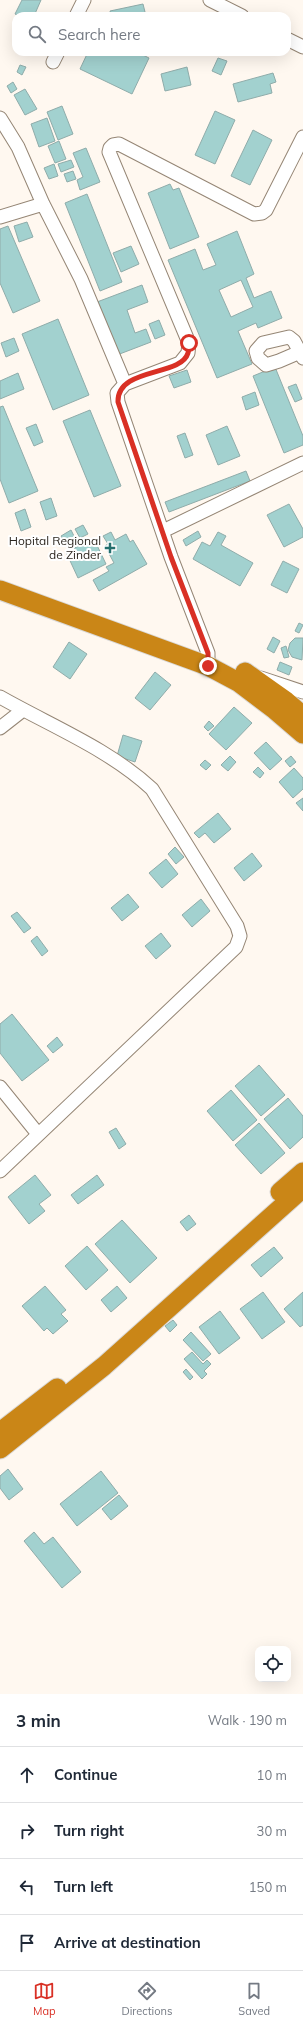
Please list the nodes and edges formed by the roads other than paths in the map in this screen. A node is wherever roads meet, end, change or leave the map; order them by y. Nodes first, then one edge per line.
1 (84, 0) edge
2 (210, 0) edge
3 (78, 12) edge
4 (234, 12) edge
5 (291, 41) edge
6 (303, 47) edge
7 (0, 118) edge
8 (303, 137) edge
9 (43, 204) junction
10 (0, 217) edge
11 (125, 384) junction
12 (303, 463) edge
13 (163, 531) junction
14 (0, 577) edge
15 (0, 590) edge
16 (208, 660) junction
17 (248, 674) junction
18 (303, 692) edge
19 (0, 697) edge
20 (23, 710) junction
21 (303, 716) edge
22 (0, 728) edge
23 (303, 734) edge
24 (0, 1087) edge
25 (38, 1134) junction
26 (0, 1171) edge
27 (303, 1172) edge
28 (303, 1188) edge
29 (171, 1297) junction
30 (33, 1416) junction
31 (0, 1432) edge
32 (0, 1449) edge

1 - 3 street
2 - 4 street
5 - 6 street
7 - 9 street
8 - 11 street
9 - 10 street
9 - 11 street
11 - 13 street
12 - 13 street
13 - 16 street
14 - 16 highway
15 - 16 highway
16 - 17 highway
16 - 23 highway
17 - 18 street
17 - 21 highway
19 - 20 street
20 - 22 street
20 - 25 street
24 - 25 street
25 - 26 street
27 - 29 highway
28 - 29 highway
29 - 30 highway
30 - 31 highway
30 - 32 highway

